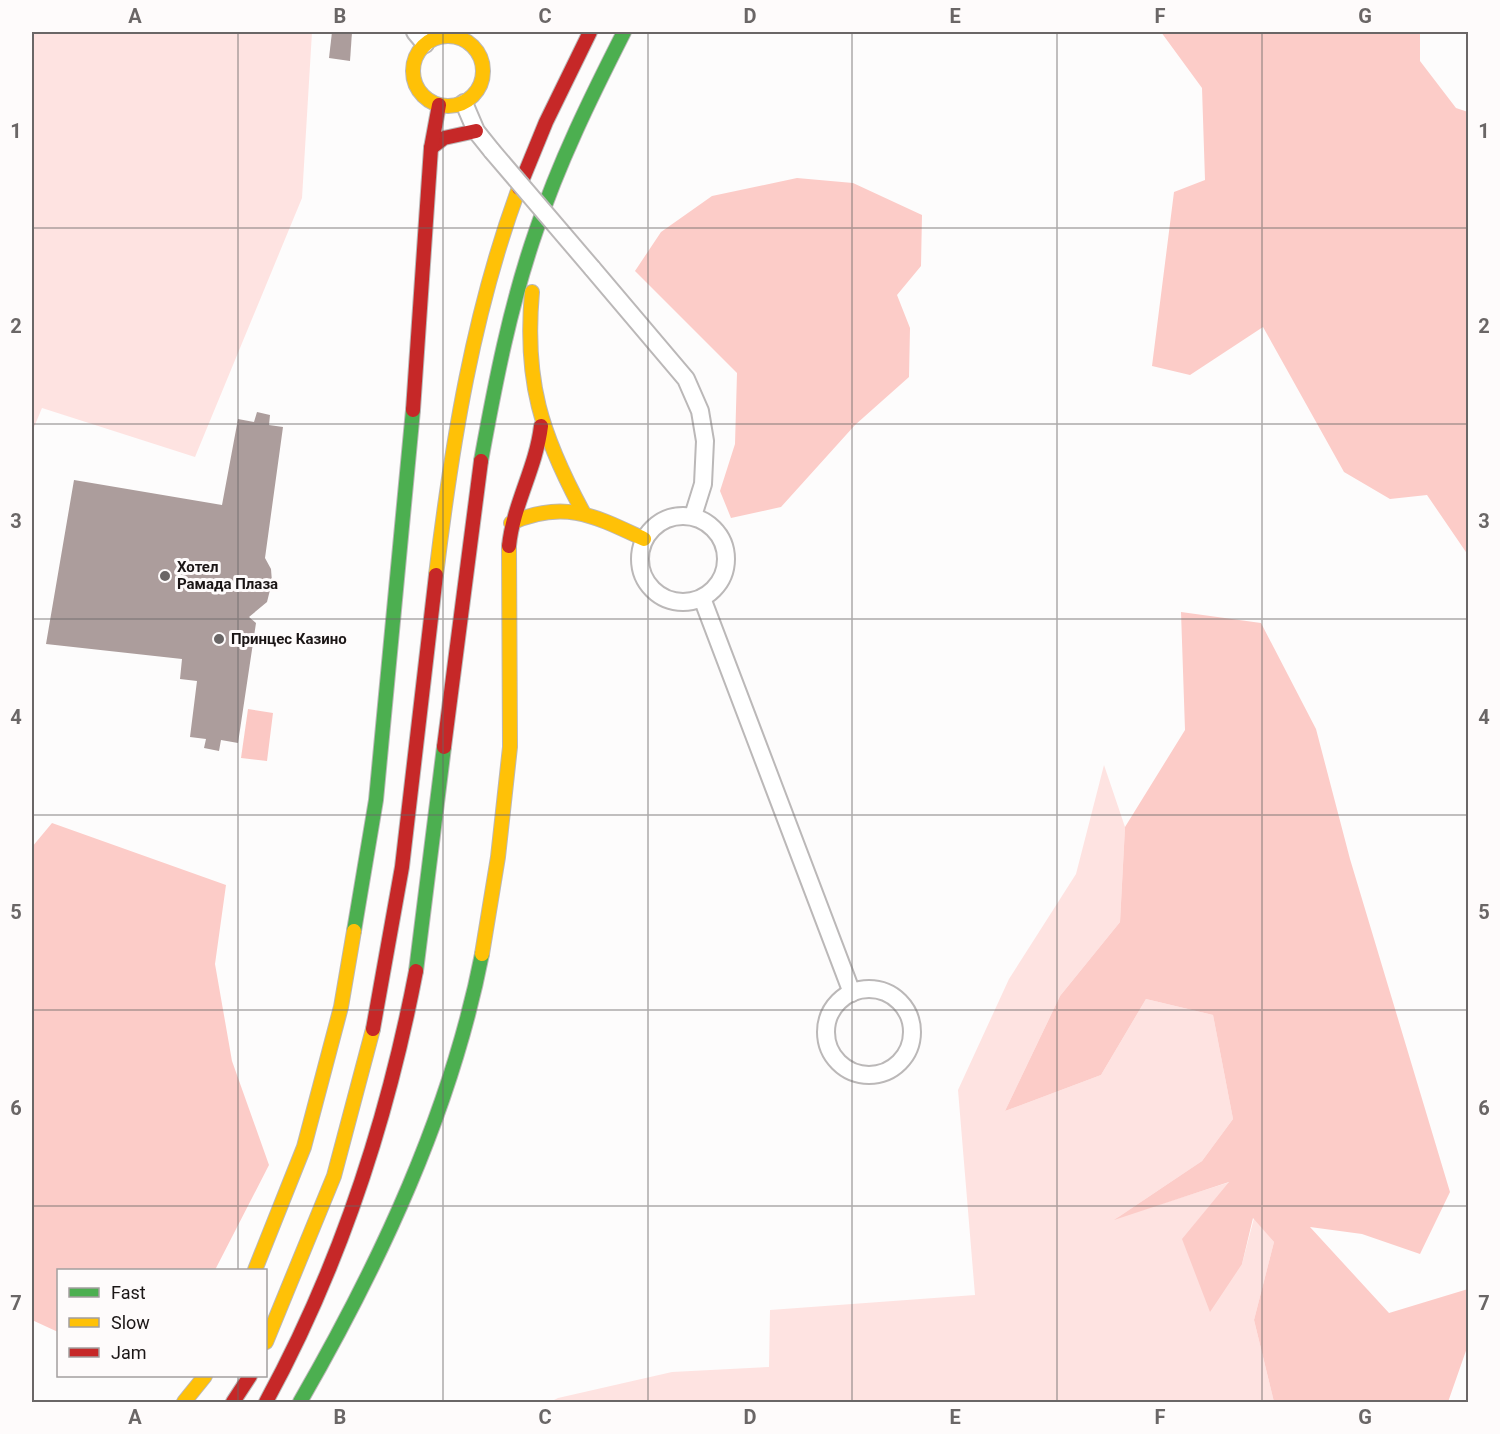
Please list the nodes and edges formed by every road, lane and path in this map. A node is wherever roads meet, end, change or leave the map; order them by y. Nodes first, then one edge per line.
1 (590, 32) edge
2 (625, 32) edge
3 (420, 38) edge
4 (464, 103) junction
5 (439, 105) junction
6 (476, 131) junction
7 (431, 148) junction
8 (541, 426) junction
9 (584, 512) junction
10 (693, 516) junction
11 (511, 523) junction
12 (644, 539) junction
13 (702, 598) junction
14 (852, 993) junction
15 (255, 1269) edge
16 (267, 1339) edge
17 (204, 1377) edge
18 (249, 1377) edge
19 (184, 1402) edge
20 (233, 1402) edge
21 (266, 1402) edge
22 (300, 1402) edge

1 - 16 main road
2 - 8 main road
2 - 21 main road
3 - 4 main road
3 - 5 main road
4 - 5 main road
4 - 6 street
5 - 7 main road
6 - 7 main road
6 - 10 street, bridge
7 - 15 main road
8 - 9 main road
8 - 11 main road
9 - 11 main road
9 - 12 main road
10 - 12 street
10 - 13 street
11 - 22 main road
12 - 13 street
13 - 14 street
14 - 14 street
17 - 19 main road
18 - 20 main road

